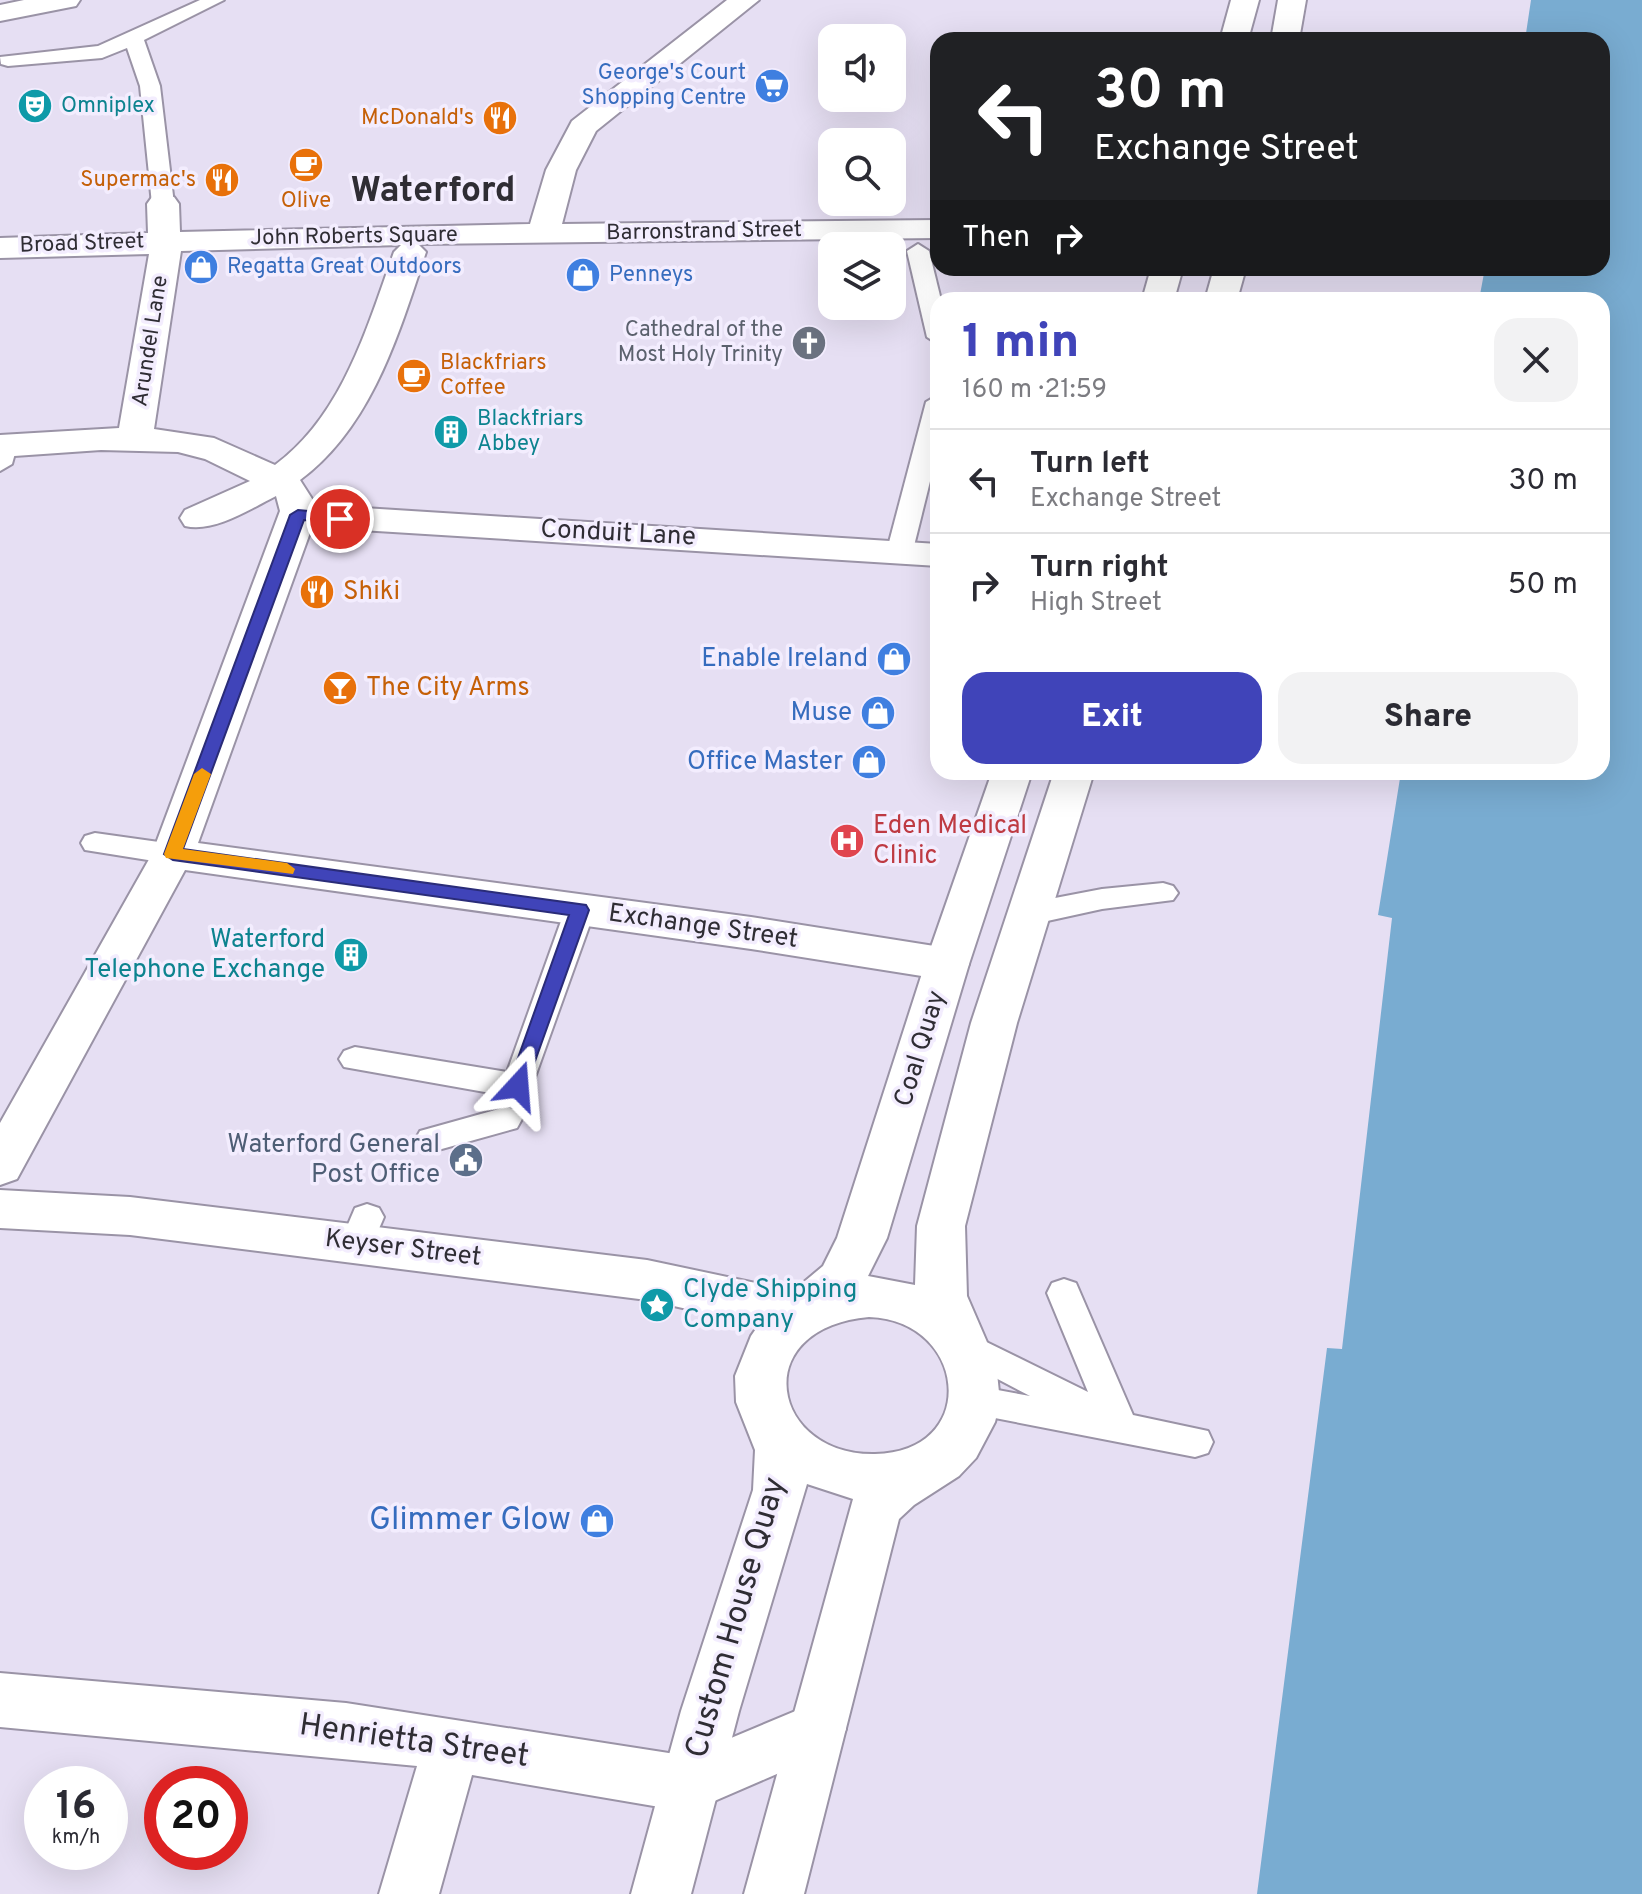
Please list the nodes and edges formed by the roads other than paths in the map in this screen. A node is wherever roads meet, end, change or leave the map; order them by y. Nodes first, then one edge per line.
1 (66, 0) edge
2 (215, 0) edge
3 (745, 0) edge
4 (1245, 0) edge
5 (1292, 0) edge
6 (0, 13) edge
7 (1236, 32) edge
8 (1286, 32) edge
9 (134, 39) junction
10 (8, 60) dead end
11 (163, 204) joint
12 (555, 234) junction
13 (924, 236) edge
14 (164, 241) junction
15 (0, 248) edge
16 (410, 252) dead end
17 (932, 292) edge
18 (930, 433) edge
19 (134, 441) junction
20 (2, 452) edge
21 (277, 480) junction
22 (298, 515) junction
23 (198, 518) dead end
24 (900, 550) junction
25 (930, 554) edge
26 (1009, 780) edge
27 (1071, 780) edge
28 (95, 843) dead end
29 (173, 854) junction
30 (1163, 893) dead end
31 (580, 910) junction
32 (1029, 914) junction
33 (947, 964) junction
34 (355, 1059) dead end
35 (506, 1119) dead end
36 (431, 1140) dead end
37 (0, 1166) edge
38 (0, 1209) edge
39 (1064, 1293) dead end
40 (805, 1313) junction
41 (960, 1341) junction
42 (976, 1401) junction
43 (1120, 1426) junction
44 (772, 1428) junction
45 (1195, 1442) dead end
46 (938, 1461) junction
47 (0, 1700) edge
48 (817, 1729) junction
49 (452, 1744) junction
50 (689, 1784) junction
51 (409, 1894) edge
52 (661, 1894) edge
53 (774, 1894) edge

1 - 6 street
2 - 9 lane
3 - 12 street
4 - 7 street
5 - 8 street
9 - 10 lane
9 - 11 lane
11 - 14 street, Arundel Lane
12 - 13 street, Barronstrand Street
12 - 14 street, John Roberts Square
13 - 17 lane
14 - 15 street, Broad Street
14 - 19 street, Arundel Lane
16 - 21 street
18 - 24 lane
19 - 20 street
19 - 21 street
21 - 22 street
21 - 23 street
22 - 24 street, Conduit Lane
22 - 29 street
24 - 25 street, Conduit Lane
26 - 33 street, Coal Quay
27 - 32 street
28 - 29 lane
29 - 31 street, Exchange Street
29 - 37 street
30 - 32 lane
31 - 33 street, Exchange Street
31 - 34 lane
32 - 41 street
33 - 40 street, Coal Quay
35 - 36 lane
38 - 40 street, Keyser Street
39 - 43 lane
40 - 41 street
40 - 44 street, Custom House Quay
41 - 42 street
41 - 43 lane
42 - 43 lane
42 - 46 street
43 - 45 lane
44 - 46 street
44 - 50 street, Custom House Quay
46 - 48 street
47 - 49 street, Henrietta Street
48 - 50 street
48 - 53 street
49 - 50 street, Henrietta Street
49 - 51 street
50 - 52 street, Custom House Quay

